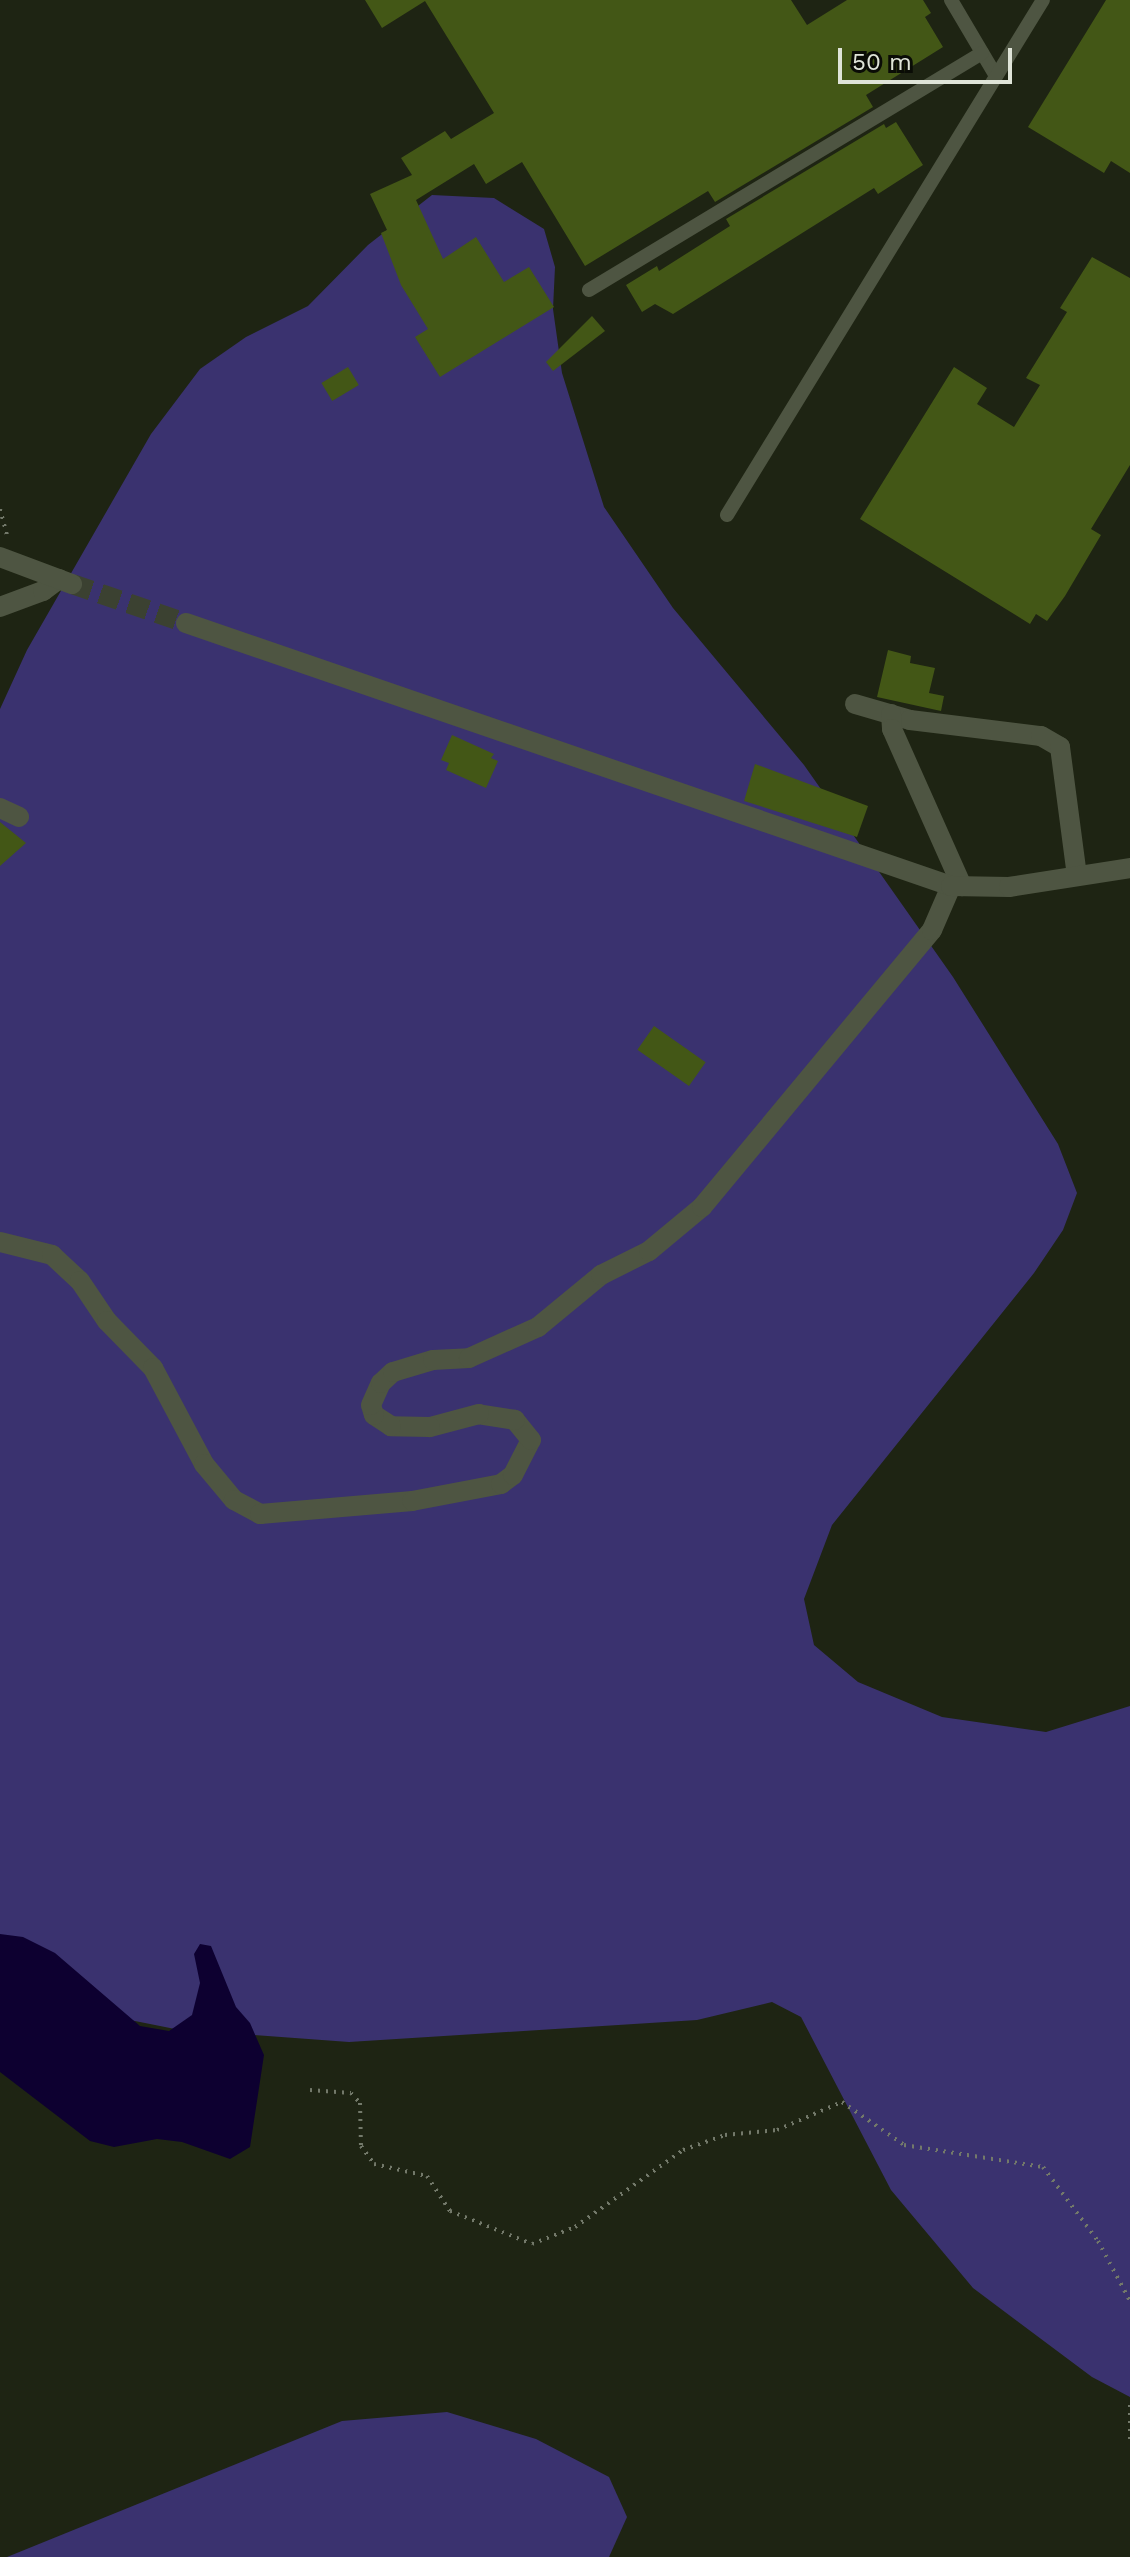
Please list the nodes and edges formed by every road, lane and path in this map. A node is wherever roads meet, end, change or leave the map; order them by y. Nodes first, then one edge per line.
1 (951, 0) edge
2 (1043, 0) edge
3 (982, 53) junction
4 (996, 76) junction
5 (589, 290) dead end
6 (727, 515) dead end
7 (0, 557) edge
8 (0, 607) edge
9 (186, 623) tunnel mouth
10 (855, 704) dead end
11 (891, 714) junction
12 (0, 808) edge
13 (19, 817) dead end
14 (1130, 868) edge
15 (1077, 876) junction
16 (956, 886) junction
17 (0, 1242) edge
18 (310, 2090) dead end
19 (1130, 2301) edge
20 (1130, 2405) edge
21 (1130, 2441) edge

1 - 3 lane
2 - 4 lane
3 - 4 lane
3 - 5 lane
4 - 6 lane
7 - 8 street
9 - 16 street
10 - 11 street
11 - 15 street
11 - 16 street
12 - 13 street
14 - 15 street
15 - 16 street
16 - 17 street
18 - 19 path
20 - 21 path

